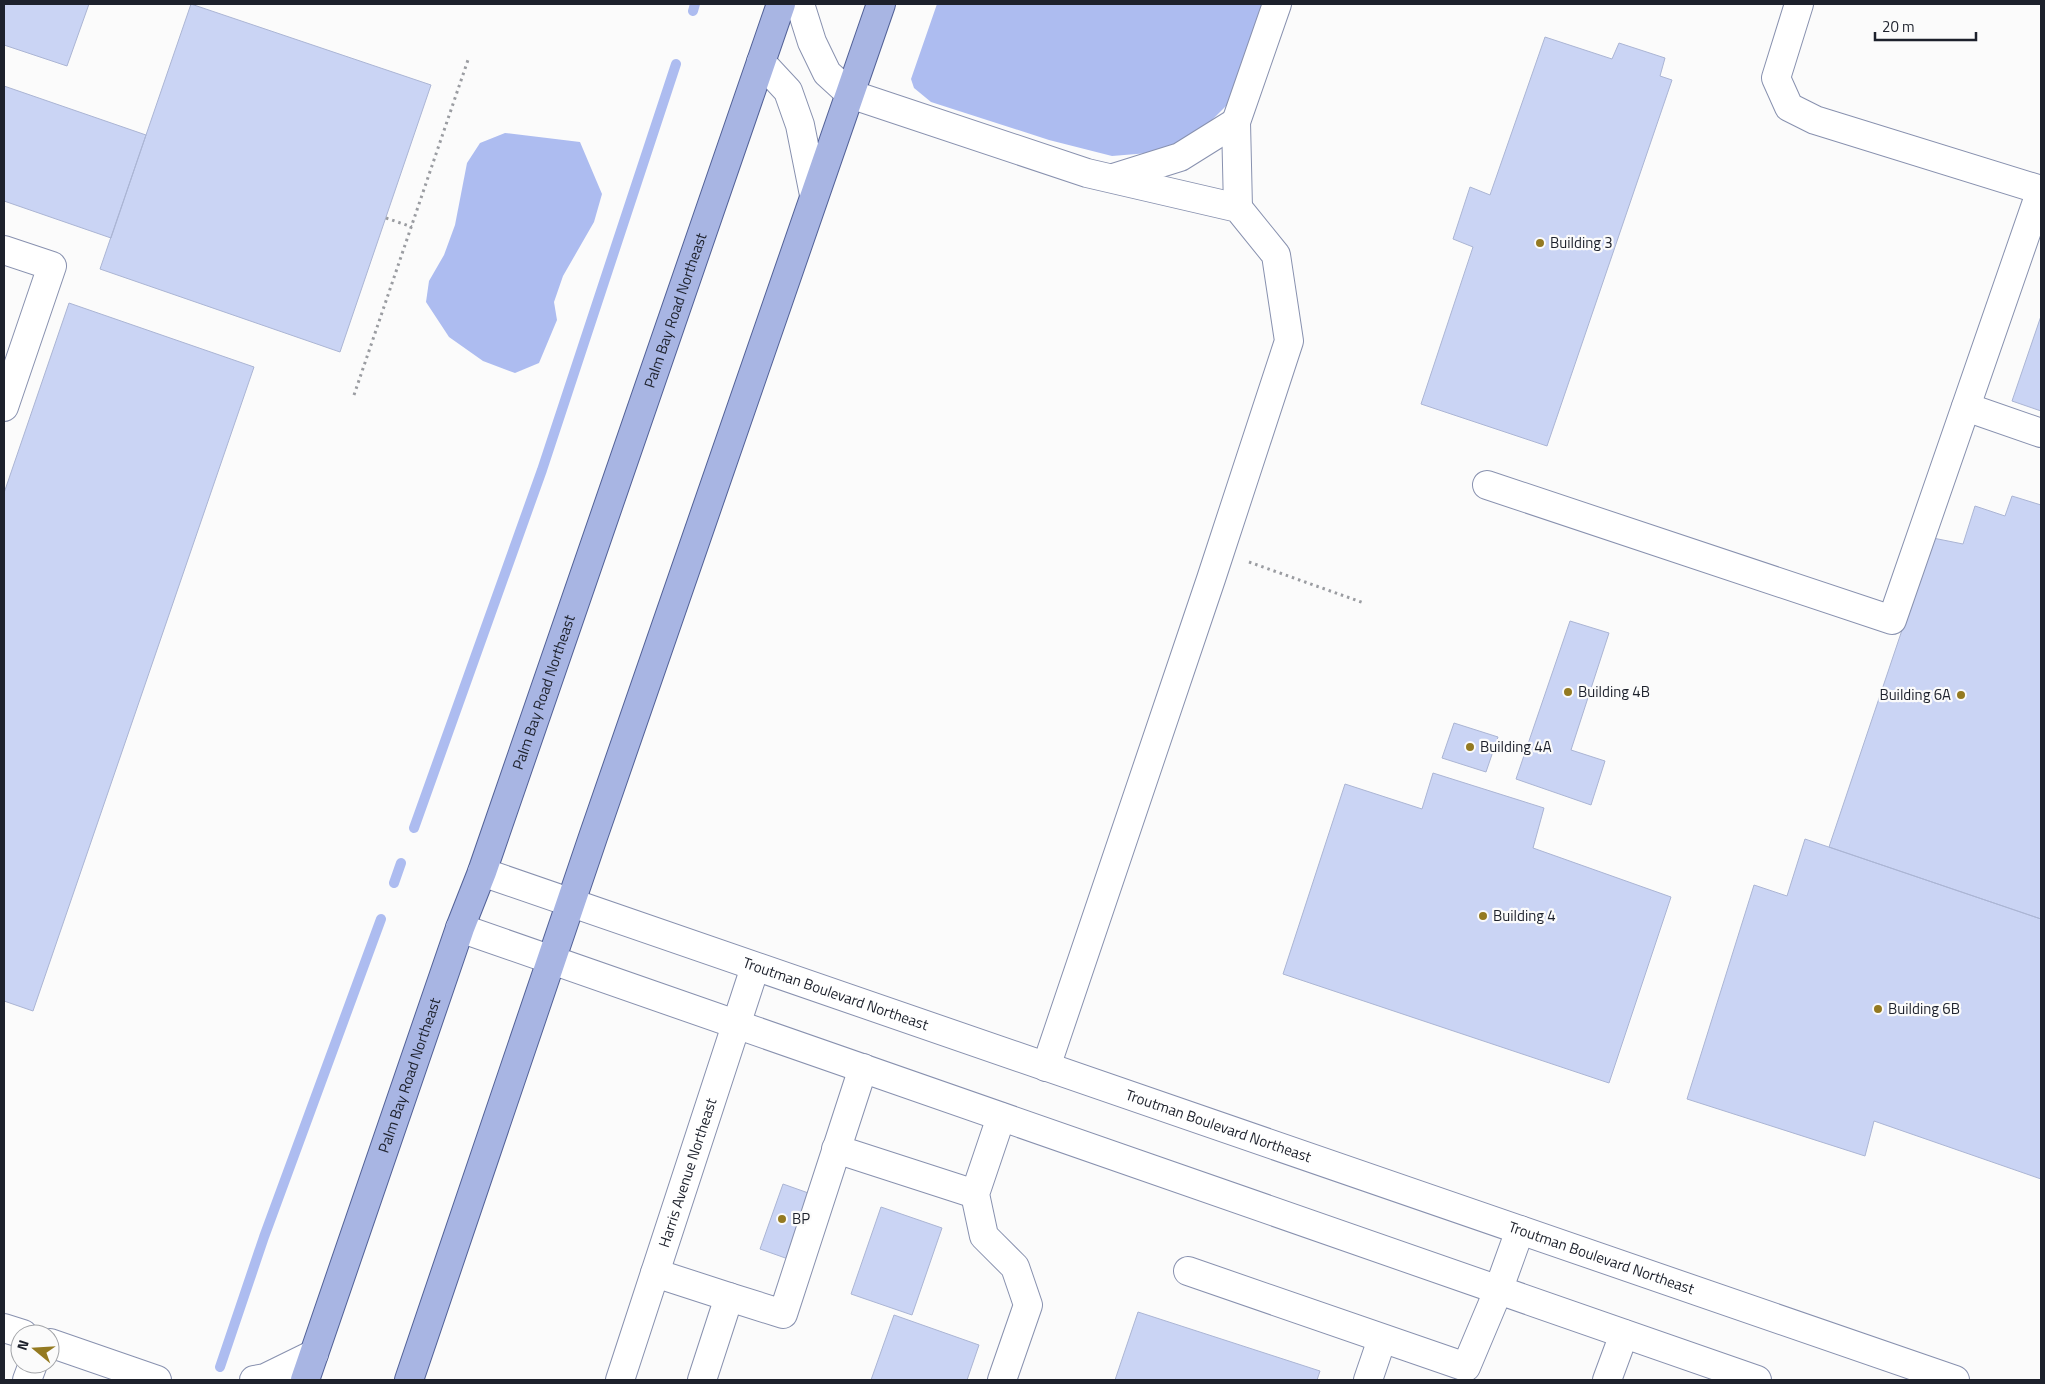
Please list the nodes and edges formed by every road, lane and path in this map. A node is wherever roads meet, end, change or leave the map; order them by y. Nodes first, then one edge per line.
1 (781, 4) edge
2 (800, 4) edge
3 (881, 4) edge
4 (1276, 4) edge
5 (1799, 4) edge
6 (469, 57) dead end
7 (761, 62) junction
8 (850, 94) junction
9 (1236, 122) junction
10 (1112, 178) junction
11 (2041, 190) edge
12 (814, 196) junction
13 (1238, 208) junction
14 (386, 218) dead end
15 (412, 227) junction
16 (4, 250) edge
17 (354, 395) dead end
18 (4, 407) edge
19 (1966, 407) junction
20 (2041, 433) edge
21 (1488, 484) dead end
22 (1220, 552) junction
23 (1364, 603) dead end
24 (482, 872) junction
25 (571, 902) junction
26 (460, 928) junction
27 (552, 960) junction
28 (755, 967) junction
29 (737, 1024) junction
30 (1046, 1067) junction
31 (863, 1068) junction
32 (1001, 1117) junction
33 (836, 1149) junction
34 (975, 1194) junction
35 (1520, 1230) junction
36 (1188, 1272) dead end
37 (655, 1273) junction
38 (1498, 1291) junction
39 (729, 1297) junction
40 (1624, 1334) junction
41 (1382, 1339) junction
42 (60, 1346) edge
43 (314, 1354) junction
44 (1463, 1374) edge
45 (158, 1380) edge
46 (254, 1380) edge
47 (304, 1380) edge
48 (408, 1380) edge
49 (620, 1380) edge
50 (702, 1380) edge
51 (1002, 1380) edge
52 (1368, 1380) edge
53 (1607, 1380) edge
54 (1757, 1380) edge
55 (1955, 1380) edge

1 - 7 main road, Palm Bay Road Northeast
2 - 8 street
3 - 8 main road
4 - 9 street
5 - 11 street
6 - 15 path
7 - 12 street
7 - 24 main road, Palm Bay Road Northeast
8 - 10 street
8 - 12 main road
9 - 10 street
9 - 13 street
10 - 13 street
11 - 19 street
12 - 25 main road
13 - 22 street
14 - 15 path
15 - 17 path
16 - 18 street
19 - 20 street
19 - 21 street
22 - 23 path
22 - 30 street
24 - 25 street, Troutman Boulevard Northeast
24 - 26 main road, Palm Bay Road Northeast
25 - 27 main road
25 - 28 street, Troutman Boulevard Northeast
26 - 27 street
26 - 43 main road, Palm Bay Road Northeast
27 - 29 street
27 - 48 main road
28 - 29 street, Harris Avenue Northeast
28 - 30 street, Troutman Boulevard Northeast
29 - 31 street
29 - 37 street, Harris Avenue Northeast
30 - 35 street, Troutman Boulevard Northeast
31 - 32 street
31 - 33 street
32 - 34 street
32 - 38 street
33 - 34 street
33 - 39 street
34 - 51 street
35 - 38 street
35 - 55 street, Troutman Boulevard Northeast
36 - 41 street
37 - 39 street
37 - 49 street, Harris Avenue Northeast
38 - 40 street
38 - 44 street
39 - 50 street
40 - 53 street
40 - 54 street
41 - 44 street
41 - 52 street
42 - 45 street
43 - 46 street
43 - 47 main road, Palm Bay Road Northeast

